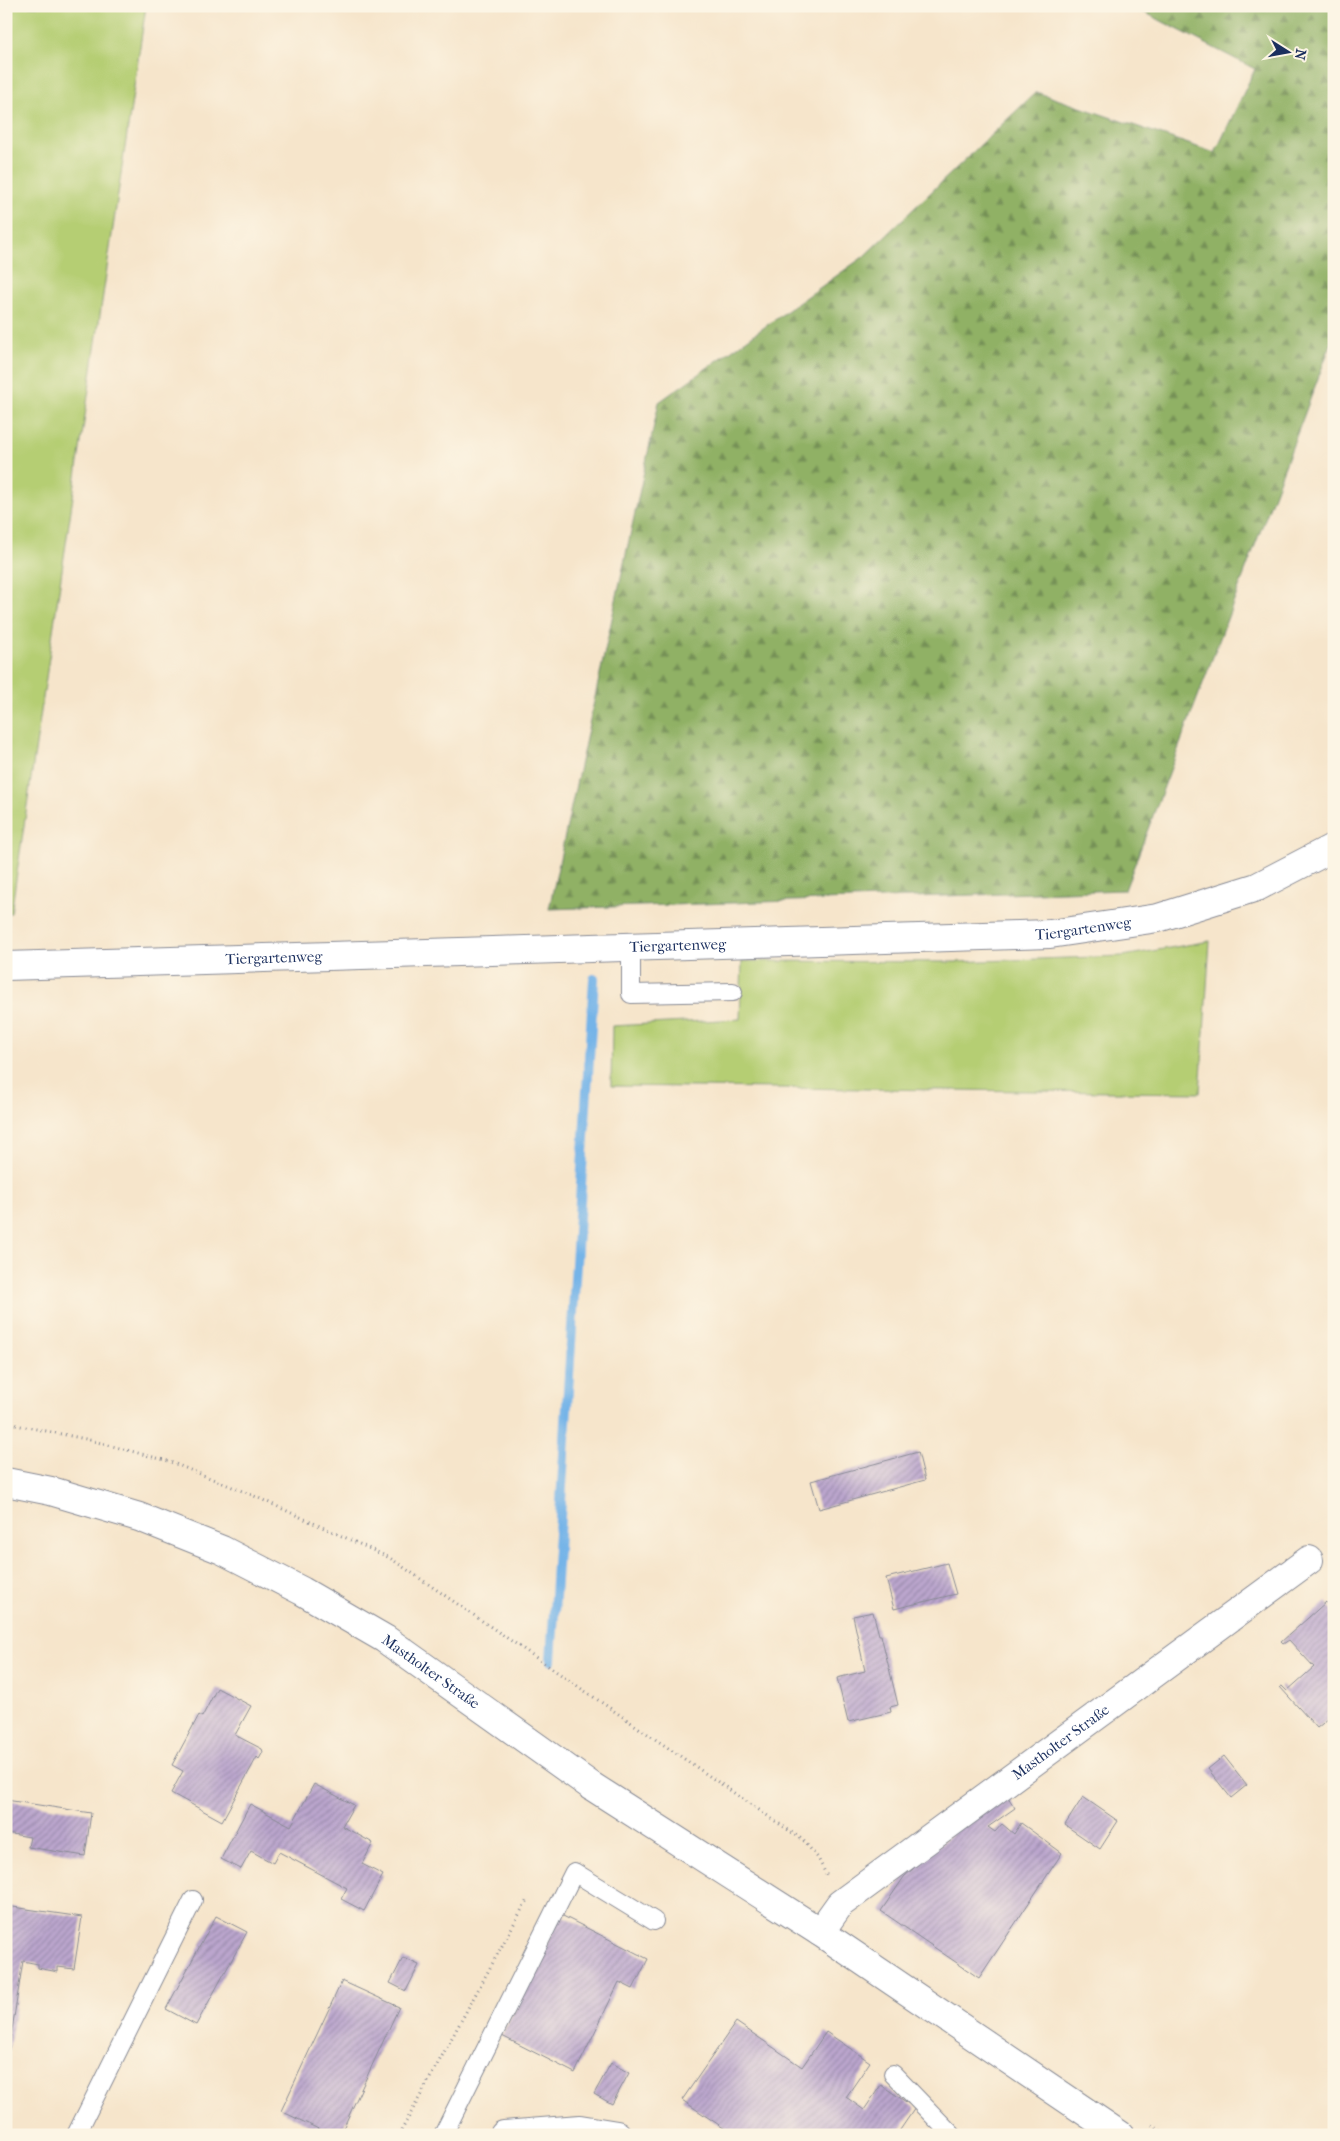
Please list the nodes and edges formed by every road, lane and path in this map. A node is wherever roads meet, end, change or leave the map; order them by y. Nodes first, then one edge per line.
1 (1334, 847) edge
2 (631, 947) junction
3 (6, 966) edge
4 (733, 992) dead end
5 (6, 1423) edge
6 (6, 1482) edge
7 (1309, 1560) dead end
8 (530, 1894) dead end
9 (193, 1900) dead end
10 (840, 1904) junction
11 (654, 1921) dead end
12 (820, 1932) junction
13 (893, 2074) dead end
14 (1150, 2124) dead end
15 (76, 2135) edge
16 (399, 2135) edge
17 (443, 2135) edge
18 (504, 2135) edge
19 (616, 2135) edge
20 (952, 2135) edge
21 (1120, 2135) edge
22 (1167, 2135) edge

1 - 2 street, Tiergartenweg
2 - 3 street, Tiergartenweg
2 - 4 lane
5 - 10 path
6 - 12 street, Mastholter Straße
7 - 10 street, Mastholter Straße
8 - 16 path
9 - 15 lane
10 - 12 street, Mastholter Straße
11 - 17 lane
12 - 21 street, Mastholter Straße
13 - 20 lane
14 - 22 path
18 - 19 street

